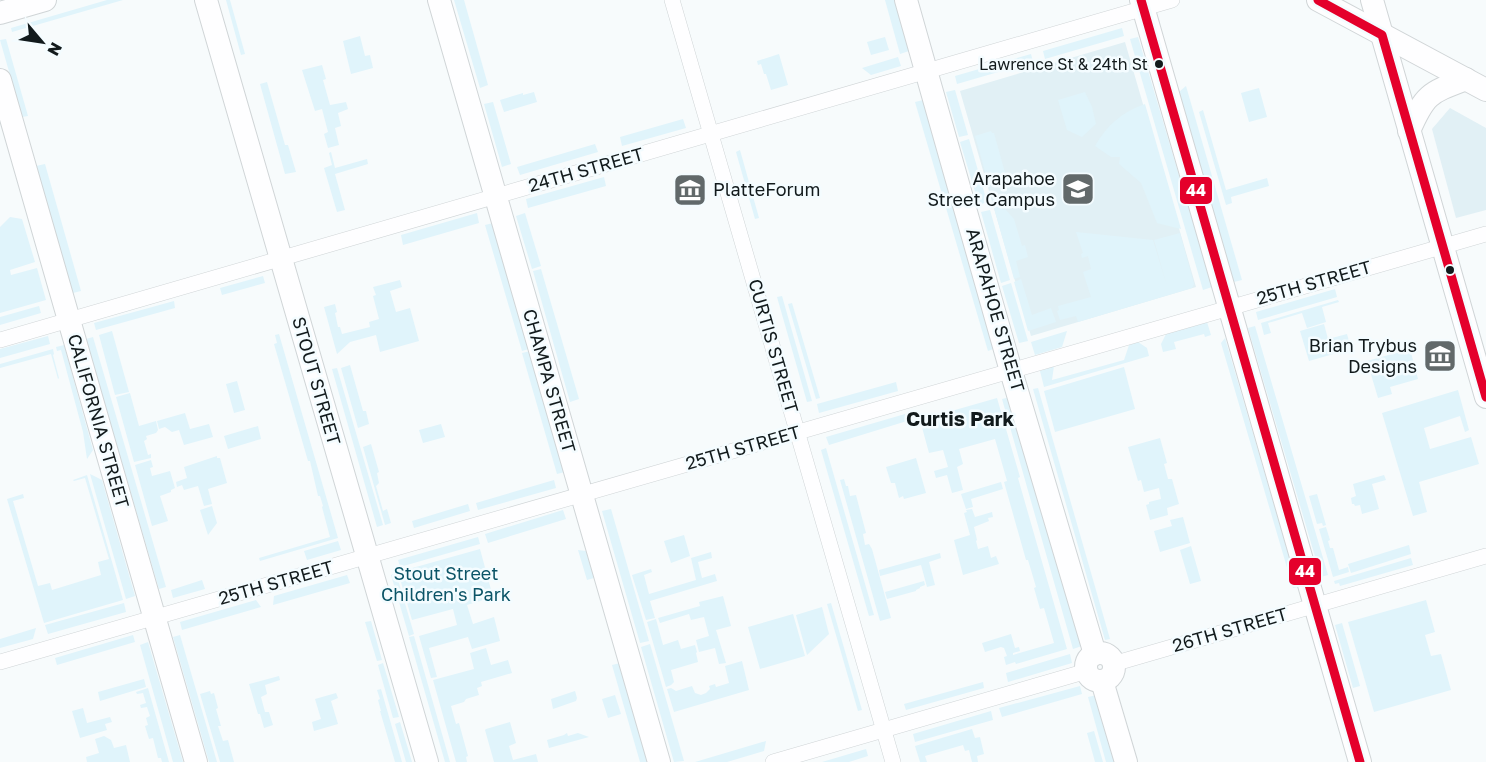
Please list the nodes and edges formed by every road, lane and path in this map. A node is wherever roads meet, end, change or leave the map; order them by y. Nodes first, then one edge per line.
1 (45, 0) edge
2 (206, 0) edge
3 (439, 0) edge
4 (672, 0) edge
5 (906, 0) edge
6 (1172, 0) edge
7 (1318, 0) edge
8 (1371, 0) edge
9 (1142, 4) edge
10 (0, 13) edge
11 (1382, 35) junction
12 (927, 71) junction
13 (0, 80) edge
14 (1476, 85) edge
15 (1409, 131) junction
16 (711, 133) junction
17 (495, 196) junction
18 (1486, 234) edge
19 (1443, 246) junction
20 (281, 258) junction
21 (1229, 307) junction
22 (69, 320) junction
23 (0, 340) edge
24 (1011, 371) junction
25 (1486, 397) edge
26 (798, 432) junction
27 (581, 495) junction
28 (367, 556) junction
29 (1486, 556) edge
30 (1315, 605) junction
31 (154, 618) junction
32 (0, 662) edge
33 (1099, 668) junction
34 (884, 730) junction
35 (196, 762) edge
36 (427, 762) edge
37 (659, 762) edge
38 (773, 762) edge
39 (893, 762) edge
40 (1126, 762) edge
41 (1360, 762) edge

1 - 10 street
2 - 20 street, STOUT STREET
3 - 17 street, CHAMPA STREET
4 - 16 street, CURTIS STREET
5 - 12 street, ARAPAHOE STREET
6 - 9 street, 24TH STREET
7 - 11 street
8 - 11 street
9 - 12 street, 24TH STREET
9 - 21 street
11 - 14 street
11 - 15 street
12 - 16 street, 24TH STREET
12 - 24 street, ARAPAHOE STREET
13 - 22 street, CALIFORNIA STREET
14 - 15 street
15 - 19 street
16 - 17 street, 24TH STREET
16 - 26 street, CURTIS STREET
17 - 20 street, 24TH STREET
17 - 27 street, CHAMPA STREET
18 - 19 street, 25TH STREET
19 - 21 street, 25TH STREET
19 - 25 street
20 - 22 street, 24TH STREET
20 - 28 street, STOUT STREET
21 - 24 street, 25TH STREET
21 - 30 street
22 - 23 street, 24TH STREET
22 - 31 street, CALIFORNIA STREET
24 - 26 street, 25TH STREET
24 - 33 street, ARAPAHOE STREET
26 - 27 street, 25TH STREET
26 - 34 street, CURTIS STREET
27 - 28 street, 25TH STREET
27 - 37 street, CHAMPA STREET
28 - 31 street, 25TH STREET
28 - 36 street, STOUT STREET
29 - 30 street, 26TH STREET
30 - 33 street, 26TH STREET
30 - 41 street
31 - 32 street, 25TH STREET
31 - 35 street, CALIFORNIA STREET
33 - 34 street, 26TH STREET
33 - 40 street, ARAPAHOE STREET
34 - 38 street, 26TH STREET
34 - 39 street, CURTIS STREET

